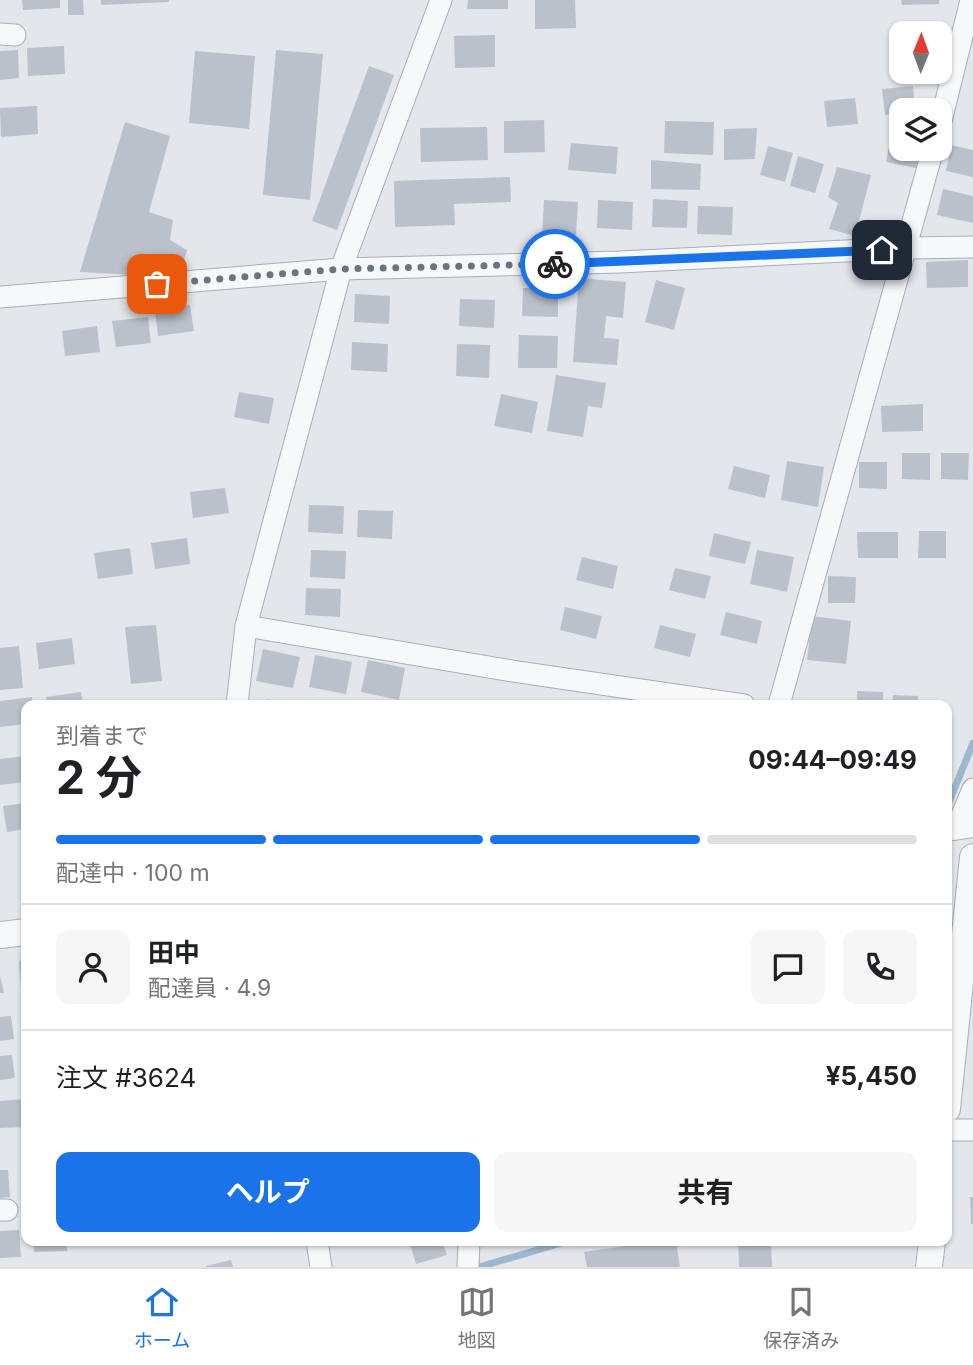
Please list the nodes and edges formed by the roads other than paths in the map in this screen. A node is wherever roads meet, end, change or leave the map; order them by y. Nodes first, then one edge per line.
1 (441, 0) edge
2 (971, 0) edge
3 (947, 98) edge
4 (930, 161) edge
5 (973, 247) edge
6 (908, 248) junction
7 (341, 269) junction
8 (0, 298) edge
9 (246, 626) junction
10 (238, 700) edge
11 (710, 700) edge
12 (780, 700) edge
13 (973, 789) edge
14 (958, 827) edge
15 (973, 857) edge
16 (21, 933) edge
17 (0, 935) edge
18 (967, 968) edge
19 (952, 1074) edge
20 (952, 1130) edge
21 (973, 1130) edge
22 (318, 1246) edge
23 (931, 1246) edge
24 (321, 1267) edge
25 (929, 1267) edge

1 - 7 street
2 - 3 street
4 - 6 street
5 - 6 street
6 - 7 street
6 - 12 street
7 - 8 street
7 - 9 street
9 - 10 street
9 - 11 street
13 - 14 street
15 - 18 street
16 - 17 street
18 - 19 street
20 - 21 street
22 - 24 street
23 - 25 street

